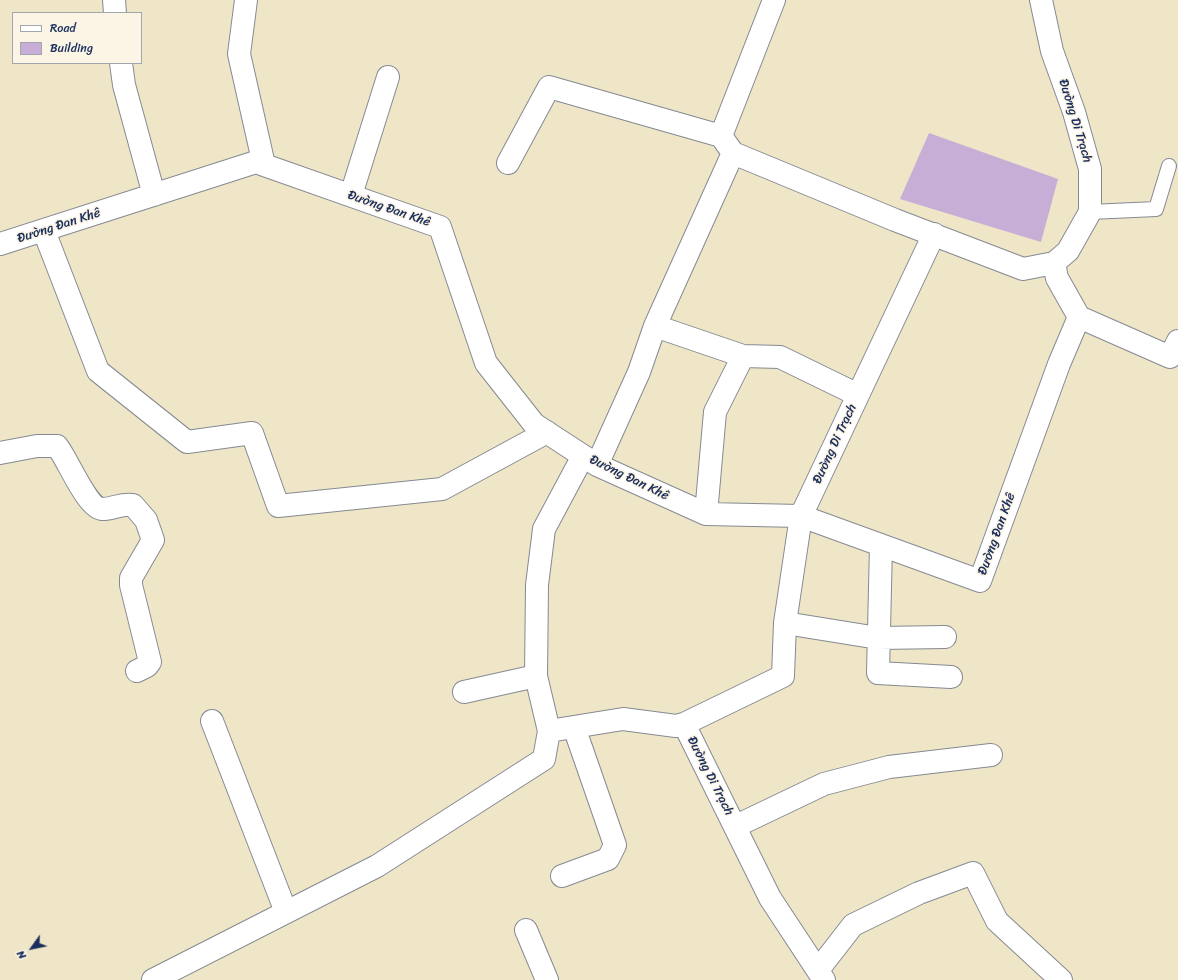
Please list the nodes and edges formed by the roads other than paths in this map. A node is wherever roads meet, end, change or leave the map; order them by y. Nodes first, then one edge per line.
1 (114, 0) edge
2 (246, 0) edge
3 (774, 0) edge
4 (1041, 0) edge
5 (115, 12) edge
6 (121, 64) edge
7 (388, 78) dead end
8 (727, 144) junction
9 (508, 163) dead end
10 (264, 165) junction
11 (1169, 166) dead end
12 (154, 195) junction
13 (351, 195) junction
14 (1090, 212) junction
15 (44, 231) junction
16 (934, 234) junction
17 (0, 244) edge
18 (1054, 263) junction
19 (1079, 317) junction
20 (655, 326) junction
21 (1178, 341) edge
22 (743, 356) junction
23 (858, 396) junction
24 (547, 432) junction
25 (0, 453) edge
26 (590, 460) junction
27 (706, 514) junction
28 (801, 516) junction
29 (881, 545) junction
30 (785, 623) junction
31 (945, 637) dead end
32 (878, 638) junction
33 (137, 672) dead end
34 (536, 676) junction
35 (951, 677) dead end
36 (464, 692) dead end
37 (212, 721) dead end
38 (684, 724) junction
39 (574, 727) junction
40 (549, 731) junction
41 (991, 756) dead end
42 (736, 826) junction
43 (562, 876) dead end
44 (286, 912) junction
45 (526, 930) dead end
46 (821, 975) edge
47 (153, 980) edge
48 (547, 980) edge
49 (1061, 980) edge

1 - 5 street
2 - 10 street
3 - 8 street
4 - 14 street, Đường Di Trạch
6 - 12 street
7 - 13 street
8 - 9 street
8 - 16 street
8 - 20 street
10 - 12 street, Đường Đan Khê
10 - 13 street, Đường Đan Khê
11 - 14 lane
12 - 15 street, Đường Đan Khê
13 - 24 street, Đường Đan Khê
14 - 18 street, Đường Di Trạch
15 - 17 street, Đường Đan Khê
15 - 24 street
16 - 18 street
16 - 23 street, Đường Di Trạch
18 - 19 street
19 - 21 street
19 - 29 street, Đường Đan Khê
20 - 22 street
20 - 26 street
22 - 23 street
22 - 27 street
23 - 28 street, Đường Di Trạch
24 - 26 street, Đường Đan Khê
25 - 33 street
26 - 27 street, Đường Đan Khê
26 - 34 street
27 - 28 street, Đường Đan Khê
28 - 29 street, Đường Đan Khê
28 - 30 street, Đường Di Trạch
29 - 32 street
30 - 32 street
30 - 38 street, Đường Di Trạch
31 - 32 street
32 - 35 street
34 - 36 street
34 - 40 street
37 - 44 street
38 - 39 street
38 - 42 street, Đường Di Trạch
39 - 40 street
39 - 43 street
40 - 44 street
41 - 42 street
42 - 46 street, Đường Di Trạch
44 - 47 street
45 - 48 street
46 - 49 street

